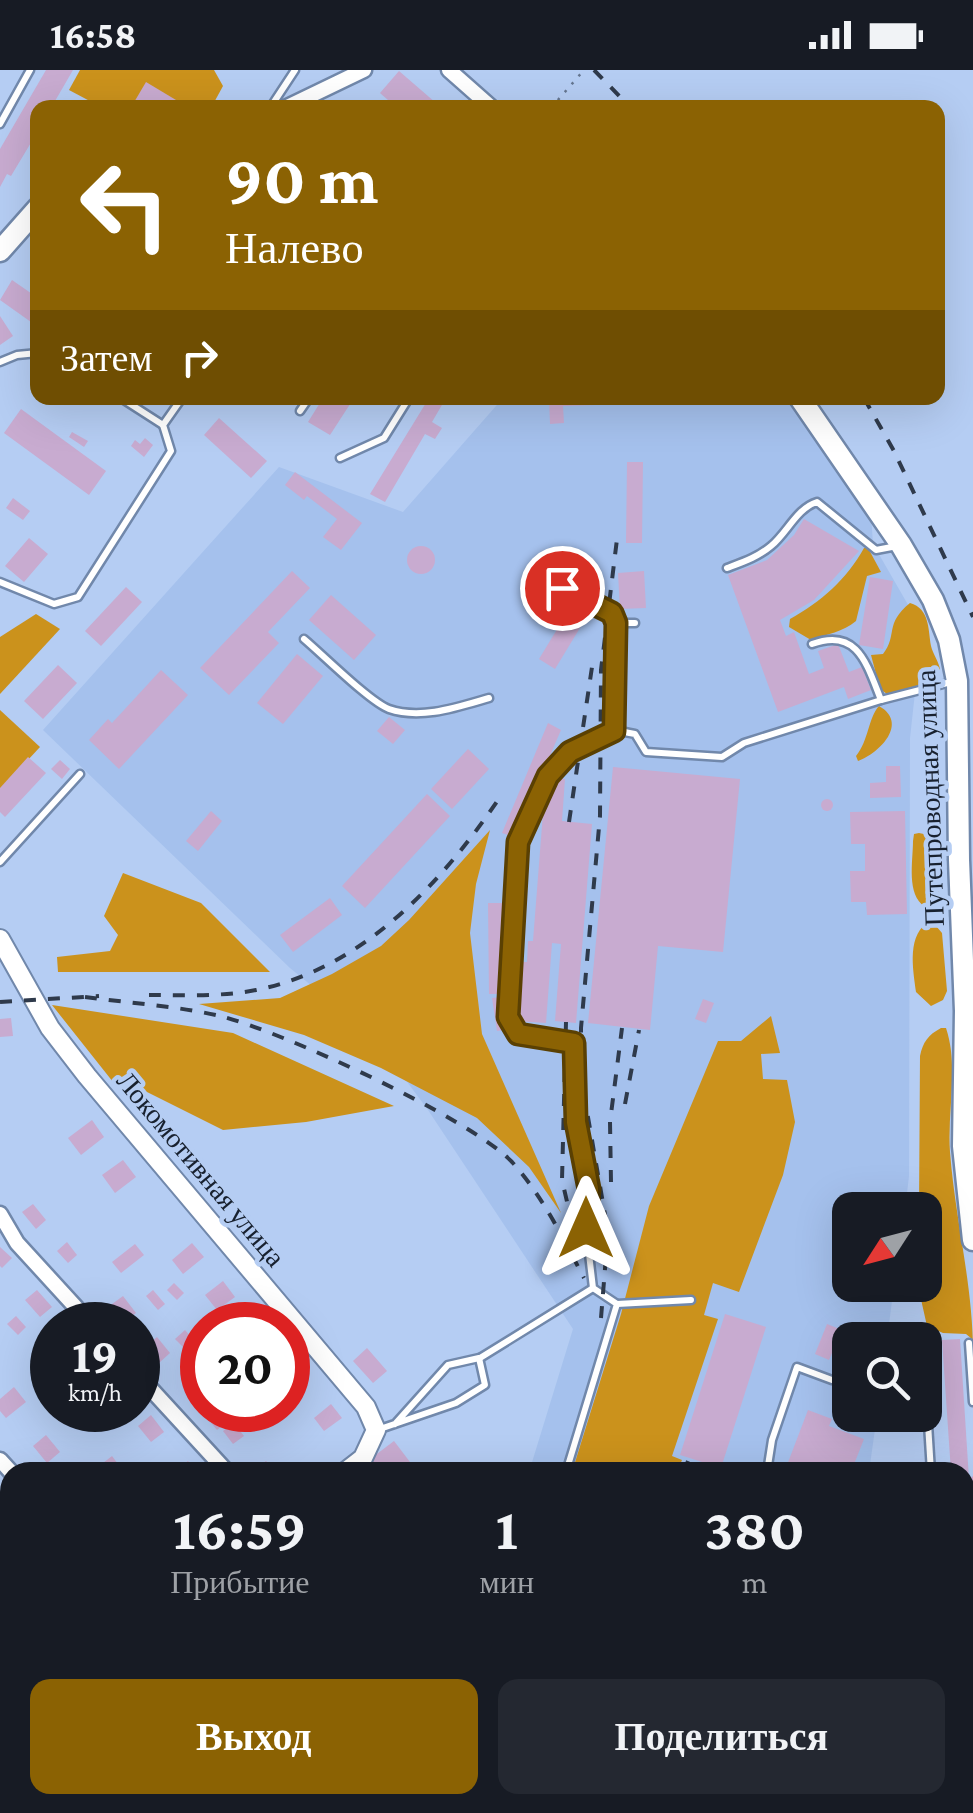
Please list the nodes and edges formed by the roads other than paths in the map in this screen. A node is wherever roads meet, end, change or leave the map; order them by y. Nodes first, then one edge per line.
1 (30, 70) edge
2 (295, 70) edge
3 (448, 70) edge
4 (360, 71) edge
5 (275, 100) edge
6 (301, 100) edge
7 (483, 100) edge
8 (0, 124) edge
9 (30, 215) edge
10 (5, 238) edge
11 (30, 354) edge
12 (0, 362) edge
13 (132, 405) edge
14 (177, 405) edge
15 (304, 405) edge
16 (404, 405) edge
17 (805, 405) edge
18 (300, 411) dead end
19 (163, 426) junction
20 (340, 458) dead end
21 (901, 545) junction
22 (727, 568) dead end
23 (0, 582) edge
24 (562, 588) dead end
25 (616, 623) junction
26 (635, 623) dead end
27 (304, 639) dead end
28 (812, 644) dead end
29 (957, 682) junction
30 (489, 698) dead end
31 (880, 700) junction
32 (614, 731) junction
33 (80, 774) dead end
34 (958, 860) junction
35 (0, 862) edge
36 (972, 928) edge
37 (0, 939) edge
38 (970, 1048) edge
39 (973, 1151) edge
40 (967, 1182) junction
41 (0, 1214) edge
42 (973, 1240) edge
43 (593, 1288) junction
44 (690, 1300) dead end
45 (71, 1302) edge
46 (617, 1304) junction
47 (969, 1343) dead end
48 (479, 1358) junction
49 (832, 1380) dead end
50 (160, 1399) edge
51 (973, 1402) edge
52 (394, 1424) junction
53 (376, 1430) junction
54 (928, 1432) edge
55 (218, 1462) edge
56 (357, 1462) edge
57 (569, 1462) edge
58 (769, 1462) edge
59 (930, 1462) edge

1 - 8 lane
2 - 5 lane
3 - 7 street
4 - 6 street
9 - 10 main road
11 - 12 lane
13 - 19 lane
14 - 19 lane
15 - 18 lane
16 - 20 lane
17 - 21 main road, Путепроводная улица
19 - 23 lane
21 - 22 lane
21 - 29 main road, Путепроводная улица
24 - 25 lane
25 - 26 lane
25 - 32 lane
27 - 30 lane
28 - 31 lane
29 - 31 lane
29 - 34 main road, Путепроводная улица
31 - 32 lane
32 - 43 lane
33 - 35 lane
34 - 36 main road
34 - 38 main road, Путепроводная улица
37 - 53 street, Локомотивная улица
38 - 40 main road
39 - 40 main road
40 - 42 main road
41 - 45 street
43 - 46 lane
43 - 48 lane
44 - 46 lane
46 - 57 lane
47 - 51 lane
48 - 52 lane
48 - 52 lane
49 - 58 lane
50 - 55 street
52 - 53 lane
53 - 56 street
54 - 59 lane

